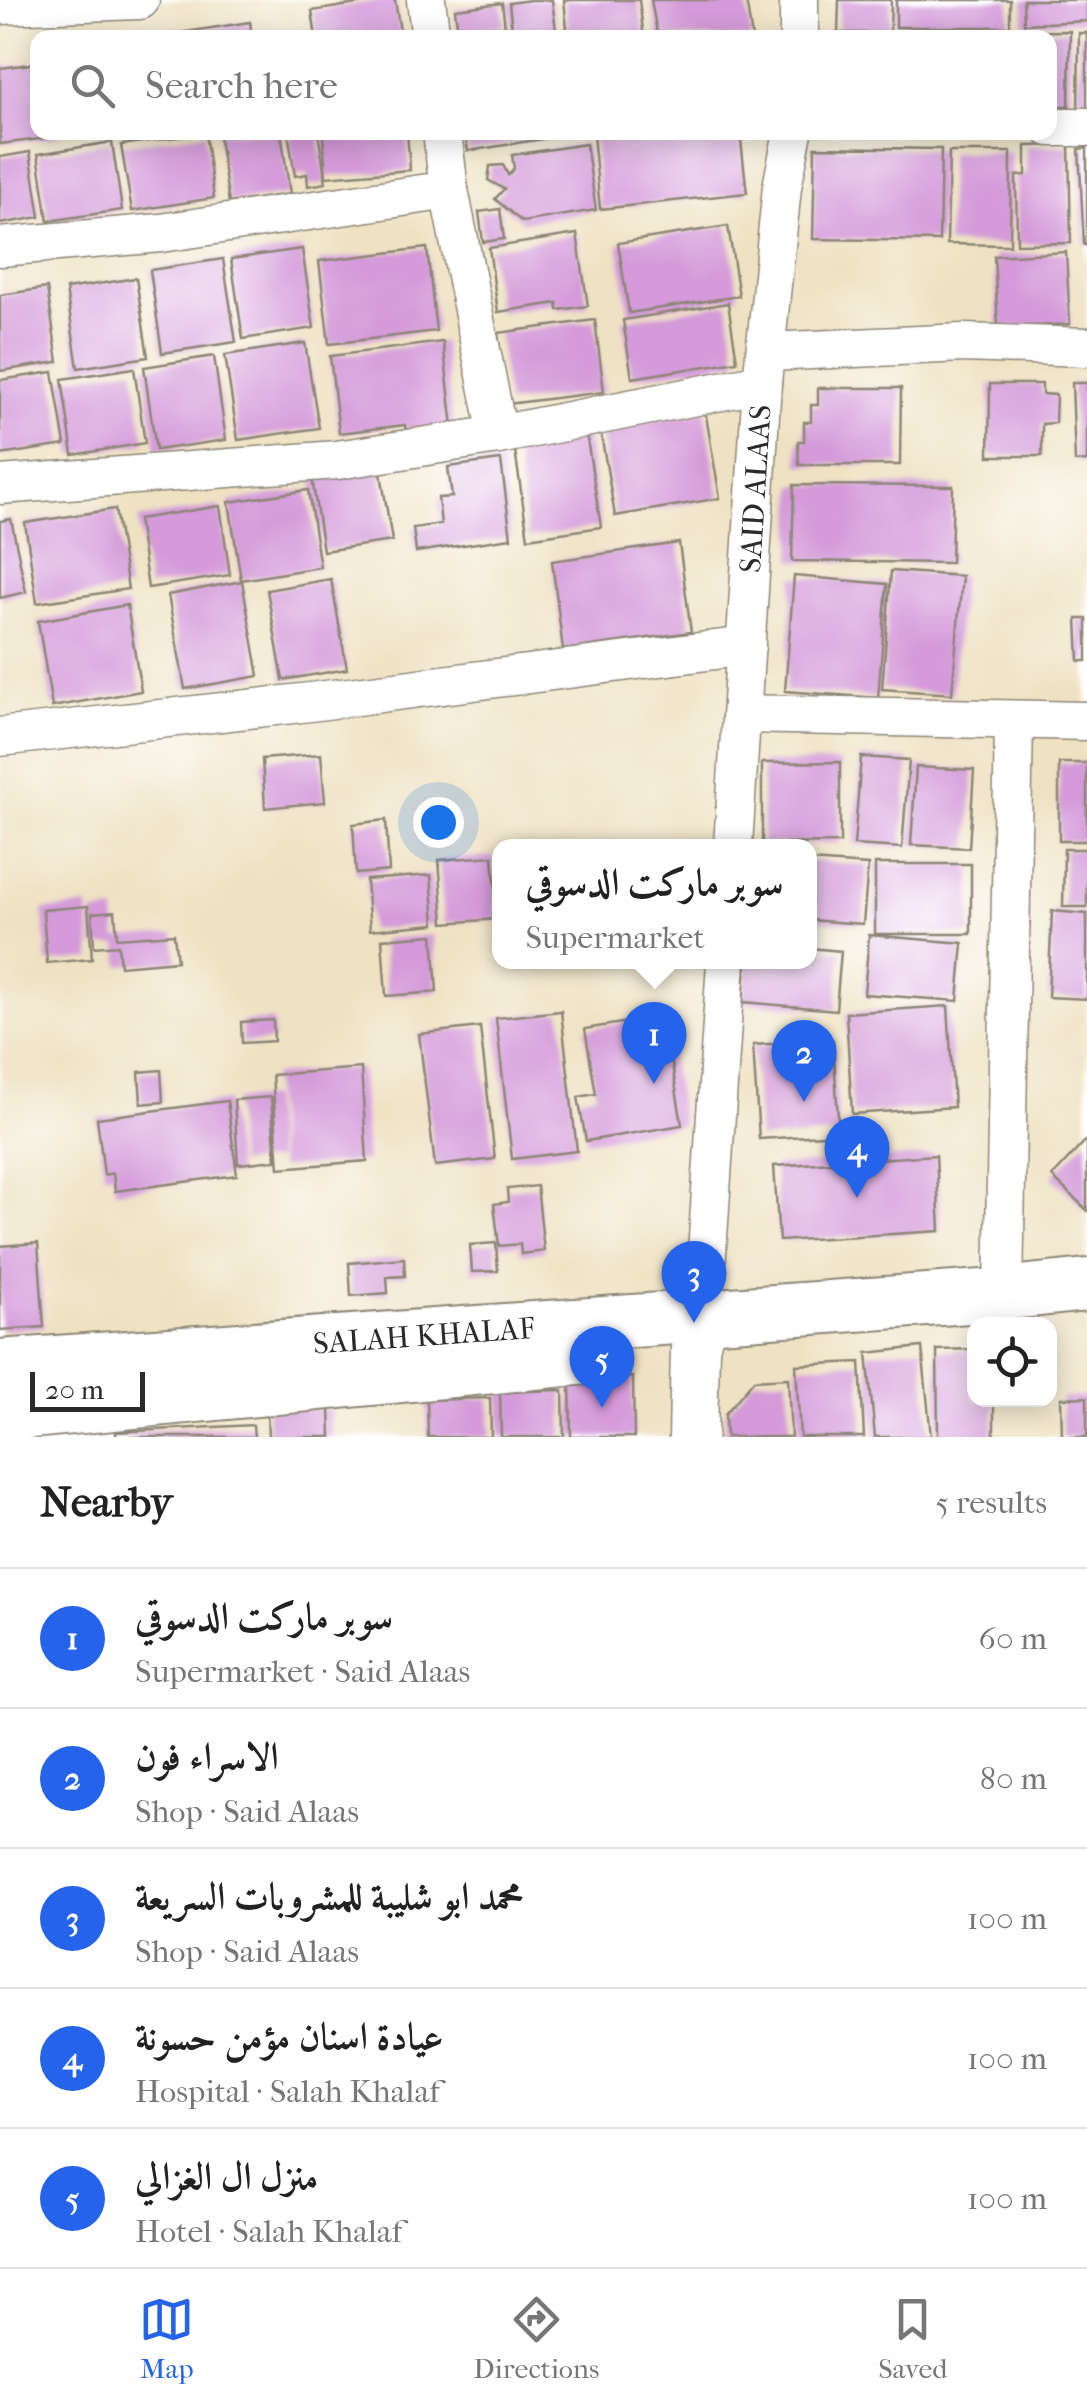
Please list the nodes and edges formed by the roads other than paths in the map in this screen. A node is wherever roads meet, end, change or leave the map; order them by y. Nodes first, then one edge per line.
1 (140, 0) edge
2 (426, 0) edge
3 (799, 0) edge
4 (0, 5) edge
5 (430, 30) edge
6 (798, 30) edge
7 (1057, 126) edge
8 (1087, 126) edge
9 (443, 140) edge
10 (791, 140) edge
11 (449, 190) junction
12 (0, 247) edge
13 (1087, 347) edge
14 (765, 367) junction
15 (498, 435) junction
16 (0, 484) edge
17 (746, 646) junction
18 (742, 714) junction
19 (1014, 720) junction
20 (1087, 722) edge
21 (0, 737) edge
22 (733, 839) edge
23 (725, 969) edge
24 (1087, 1285) edge
25 (993, 1315) edge
26 (1087, 1317) edge
27 (699, 1331) junction
28 (0, 1366) edge
29 (0, 1415) edge
30 (693, 1437) edge

1 - 4 street
2 - 5 street
3 - 6 street
7 - 8 street
9 - 11 street
10 - 14 street, SAID ALAAS
11 - 12 street
11 - 15 street
13 - 14 street
14 - 15 street
14 - 17 street, SAID ALAAS
15 - 16 street
17 - 18 street, SAID ALAAS
17 - 21 street
18 - 19 street
18 - 22 street, SAID ALAAS
19 - 20 street
19 - 25 street
23 - 27 street
24 - 25 main road, SALAH KHALAF
25 - 26 main road, SALAH KHALAF
25 - 27 main road, SALAH KHALAF
27 - 28 main road, SALAH KHALAF
27 - 29 main road, SALAH KHALAF
27 - 30 street

